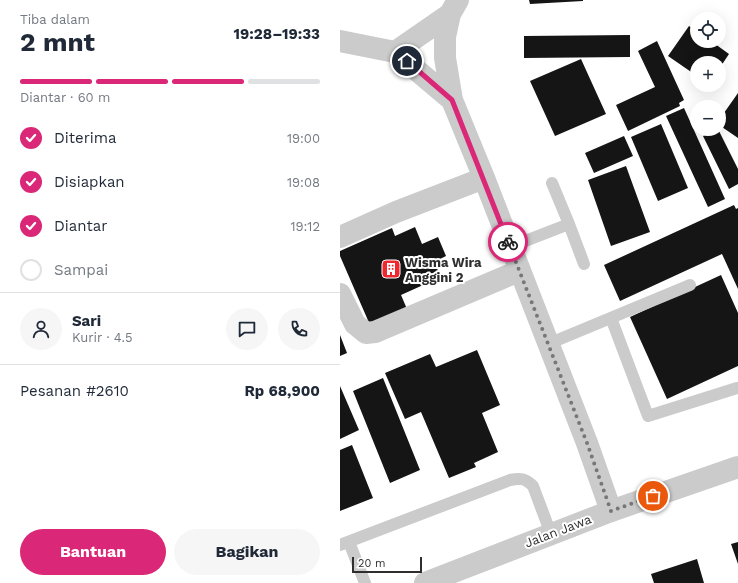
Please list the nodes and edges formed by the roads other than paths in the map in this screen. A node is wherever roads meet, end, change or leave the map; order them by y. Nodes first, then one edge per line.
1 (454, 7) edge
2 (340, 41) edge
3 (395, 52) junction
4 (452, 100) junction
5 (484, 178) junction
6 (552, 183) dead end
7 (569, 224) junction
8 (340, 237) edge
9 (510, 247) junction
10 (584, 264) dead end
11 (519, 271) junction
12 (690, 285) dead end
13 (340, 294) edge
14 (611, 318) junction
15 (548, 344) junction
16 (737, 388) dead end
17 (738, 467) edge
18 (611, 511) junction
19 (551, 534) junction
20 (344, 544) edge
21 (365, 583) edge
22 (425, 583) edge

1 - 3 street
1 - 4 street
2 - 3 street
3 - 4 street
4 - 5 street
5 - 8 street
5 - 9 street
6 - 7 lane
7 - 9 lane
7 - 10 lane
9 - 11 street
11 - 13 street
11 - 15 street
12 - 14 lane
14 - 15 lane
14 - 16 lane
15 - 18 street
17 - 18 street, Jalan Jawa
18 - 19 street, Jalan Jawa
19 - 20 lane
19 - 22 street, Jalan Jawa
20 - 21 lane

